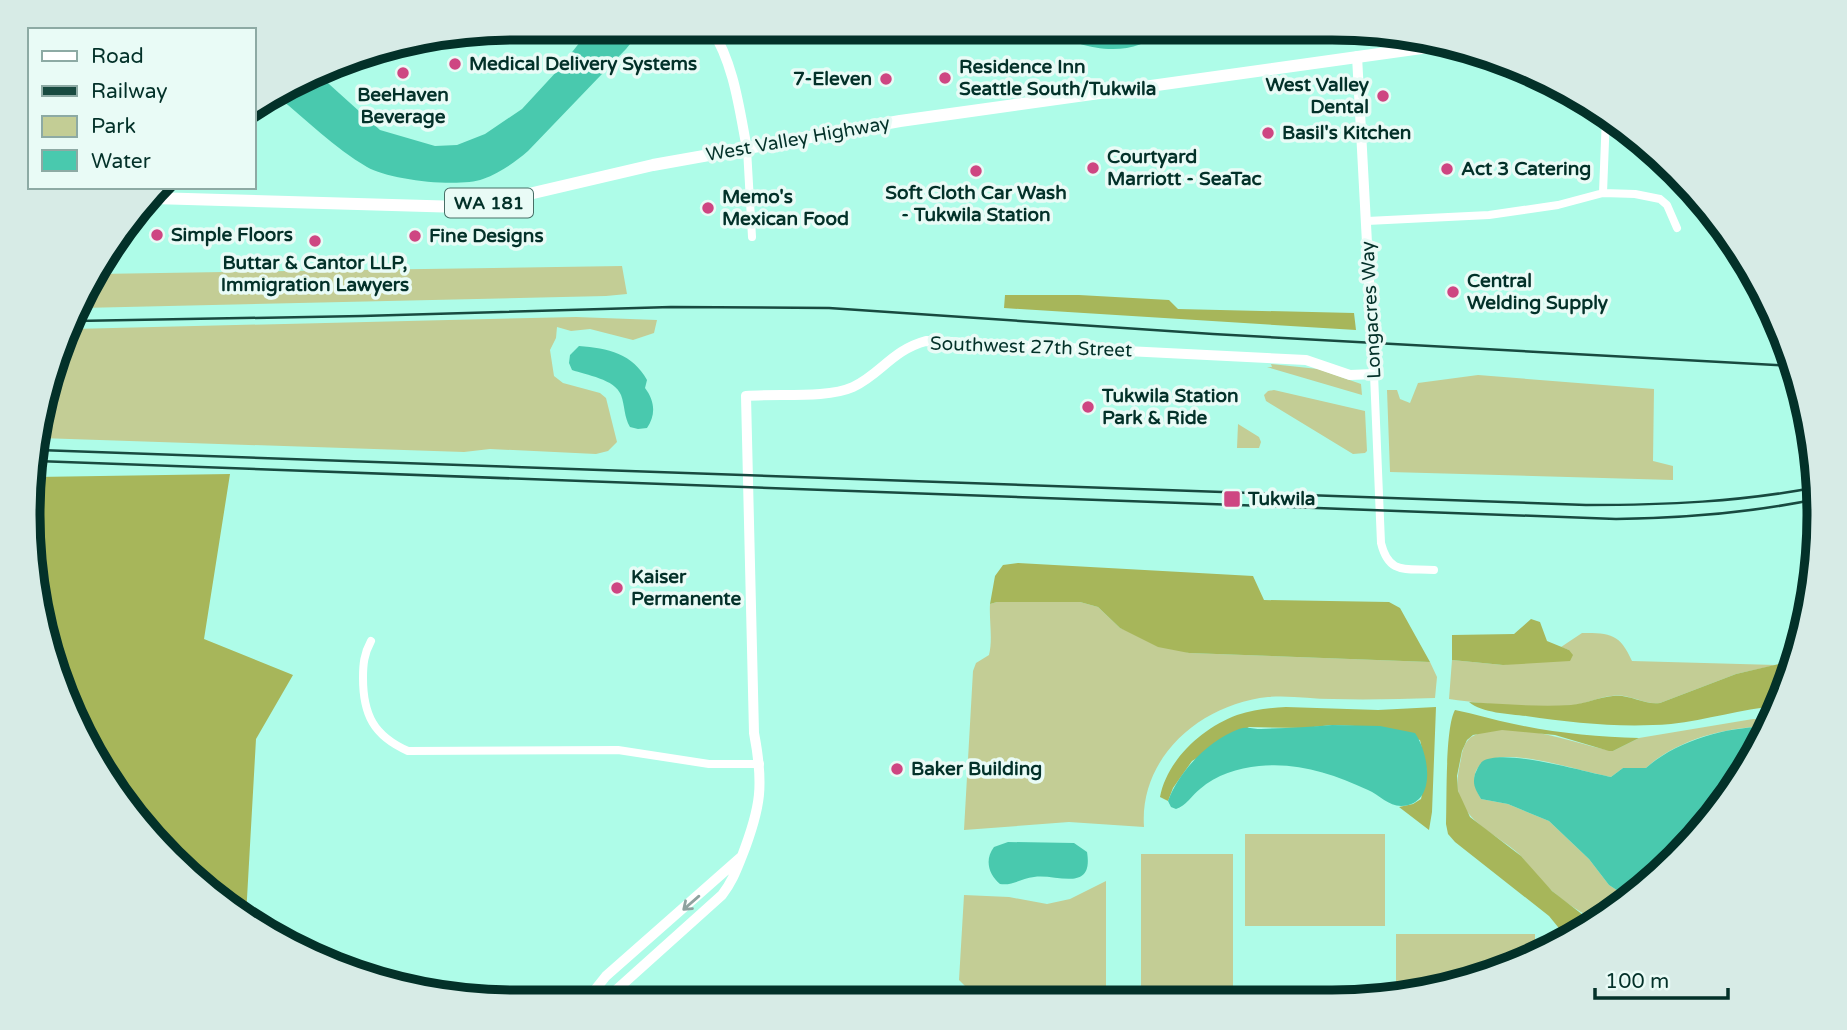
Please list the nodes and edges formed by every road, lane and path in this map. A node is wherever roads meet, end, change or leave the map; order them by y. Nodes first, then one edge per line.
1 (718, 40) edge
2 (1419, 48) edge
3 (1357, 56) junction
4 (1606, 127) edge
5 (747, 149) junction
6 (1603, 194) junction
7 (161, 198) edge
8 (1367, 221) junction
9 (1676, 228) dead end
10 (751, 237) dead end
11 (1374, 374) junction
12 (1434, 570) dead end
13 (371, 641) dead end
14 (760, 764) junction
15 (741, 857) junction
16 (595, 990) edge
17 (616, 990) edge

1 - 5 street
2 - 3 main road, West Valley Highway / WA 181
3 - 5 main road, West Valley Highway / WA 181
3 - 8 street, Longacres Way
4 - 6 street
5 - 7 main road, West Valley Highway / WA 181
5 - 10 street
6 - 8 street
6 - 9 street
8 - 11 street, Longacres Way
11 - 12 street, Longacres Way
11 - 14 street, Southwest 27th Street
13 - 14 street
14 - 15 street, Southwest 27th Street
15 -> 16 street, Southwest 27th Street
15 - 17 street, Southwest 27th Street

